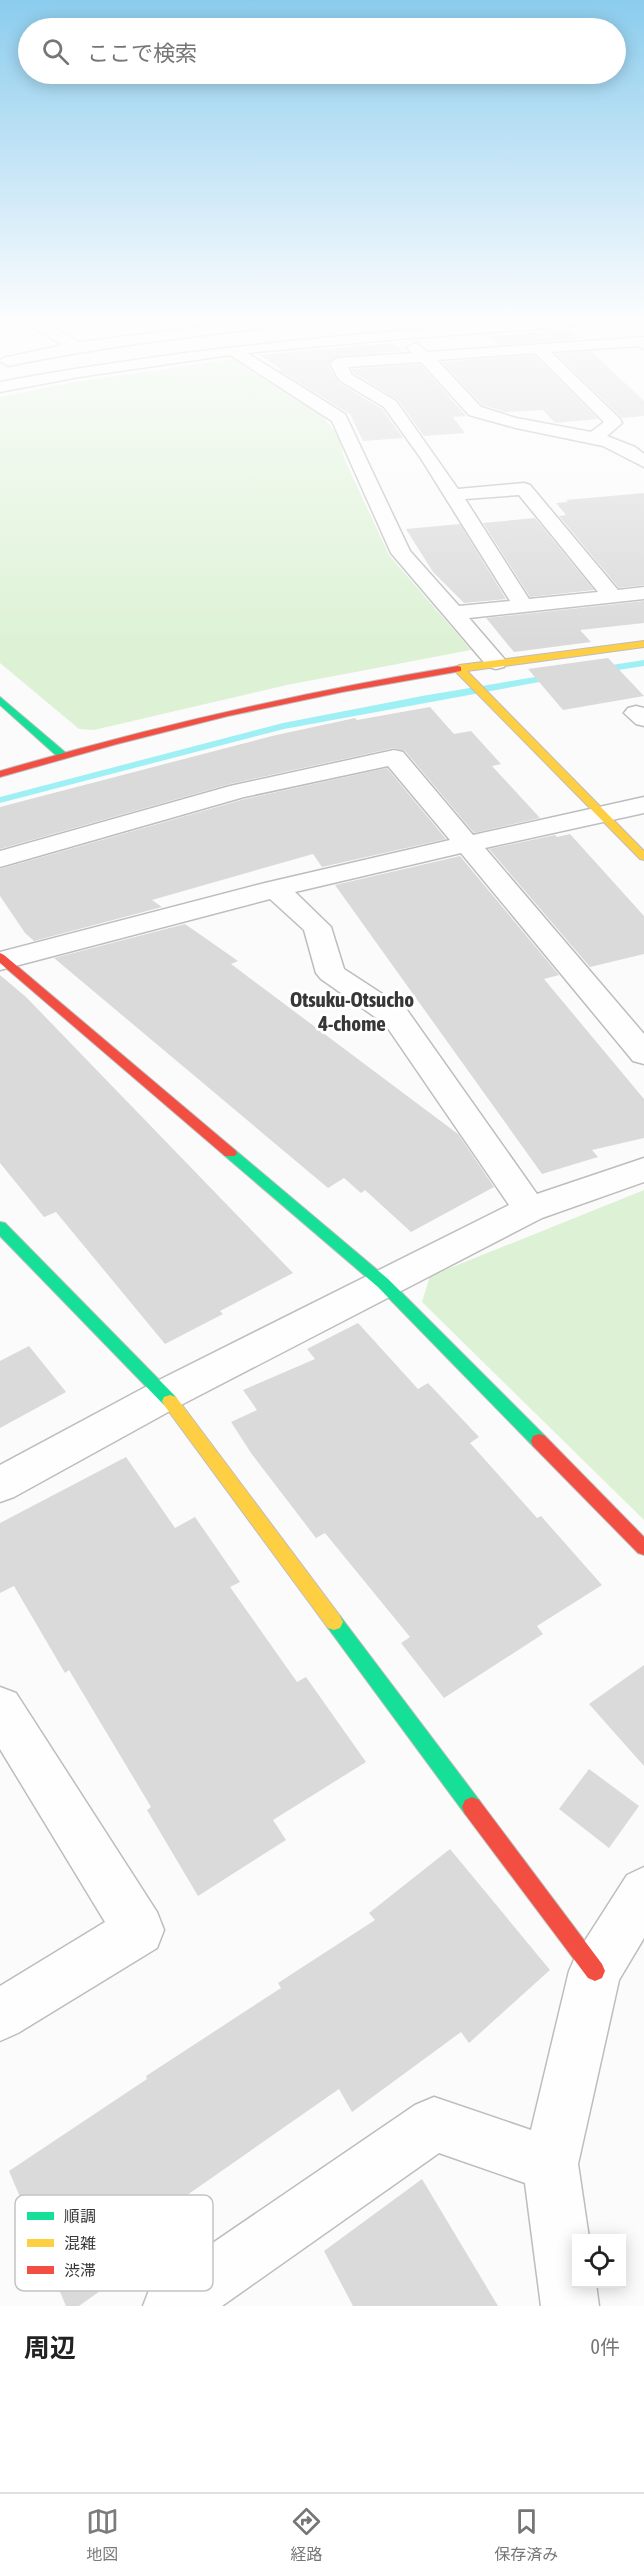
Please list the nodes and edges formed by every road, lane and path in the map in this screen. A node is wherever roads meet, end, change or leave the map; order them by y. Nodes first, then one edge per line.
1 (342, 426) edge
2 (405, 426) edge
3 (525, 426) edge
4 (611, 426) edge
5 (594, 438) junction
6 (644, 462) edge
7 (452, 495) junction
8 (644, 593) edge
9 (612, 596) junction
10 (523, 605) junction
11 (453, 613) junction
12 (644, 644) edge
13 (496, 662) junction
14 (459, 668) junction
15 (0, 700) edge
16 (644, 712) edge
17 (644, 719) edge
18 (62, 755) junction
19 (2, 770) edge
20 (644, 805) edge
21 (600, 813) junction
22 (466, 845) junction
23 (644, 857) edge
24 (0, 860) edge
25 (274, 889) junction
26 (1, 959) edge
27 (644, 1054) edge
28 (644, 1170) edge
29 (530, 1209) junction
30 (0, 1227) edge
31 (383, 1283) junction
32 (165, 1395) junction
33 (0, 1485) edge
34 (644, 1548) edge
35 (0, 1708) edge
36 (644, 1892) edge
37 (595, 1971) junction
38 (0, 2015) edge
39 (550, 2164) junction
40 (213, 2278) edge
41 (194, 2291) edge
42 (172, 2306) edge
43 (570, 2306) edge

1 - 11 street
2 - 7 street
3 - 5 street
4 - 5 street
5 - 6 street
7 - 9 street
7 - 10 street
8 - 9 street
9 - 10 street
10 - 11 street
11 - 13 street
12 - 13 street
13 - 14 street
14 - 18 street
14 - 21 street
15 - 18 street
16 - 17 street
18 - 19 street
20 - 21 street
21 - 22 street
21 - 23 street
22 - 24 street
22 - 25 street
22 - 27 street
25 - 26 street
25 - 29 street
26 - 31 street
28 - 29 street
29 - 31 street
30 - 32 street
31 - 32 street
31 - 34 street
32 - 33 street
32 - 37 street
35 - 38 street
36 - 37 street
37 - 39 street
39 - 40 street
39 - 43 street
41 - 42 street

